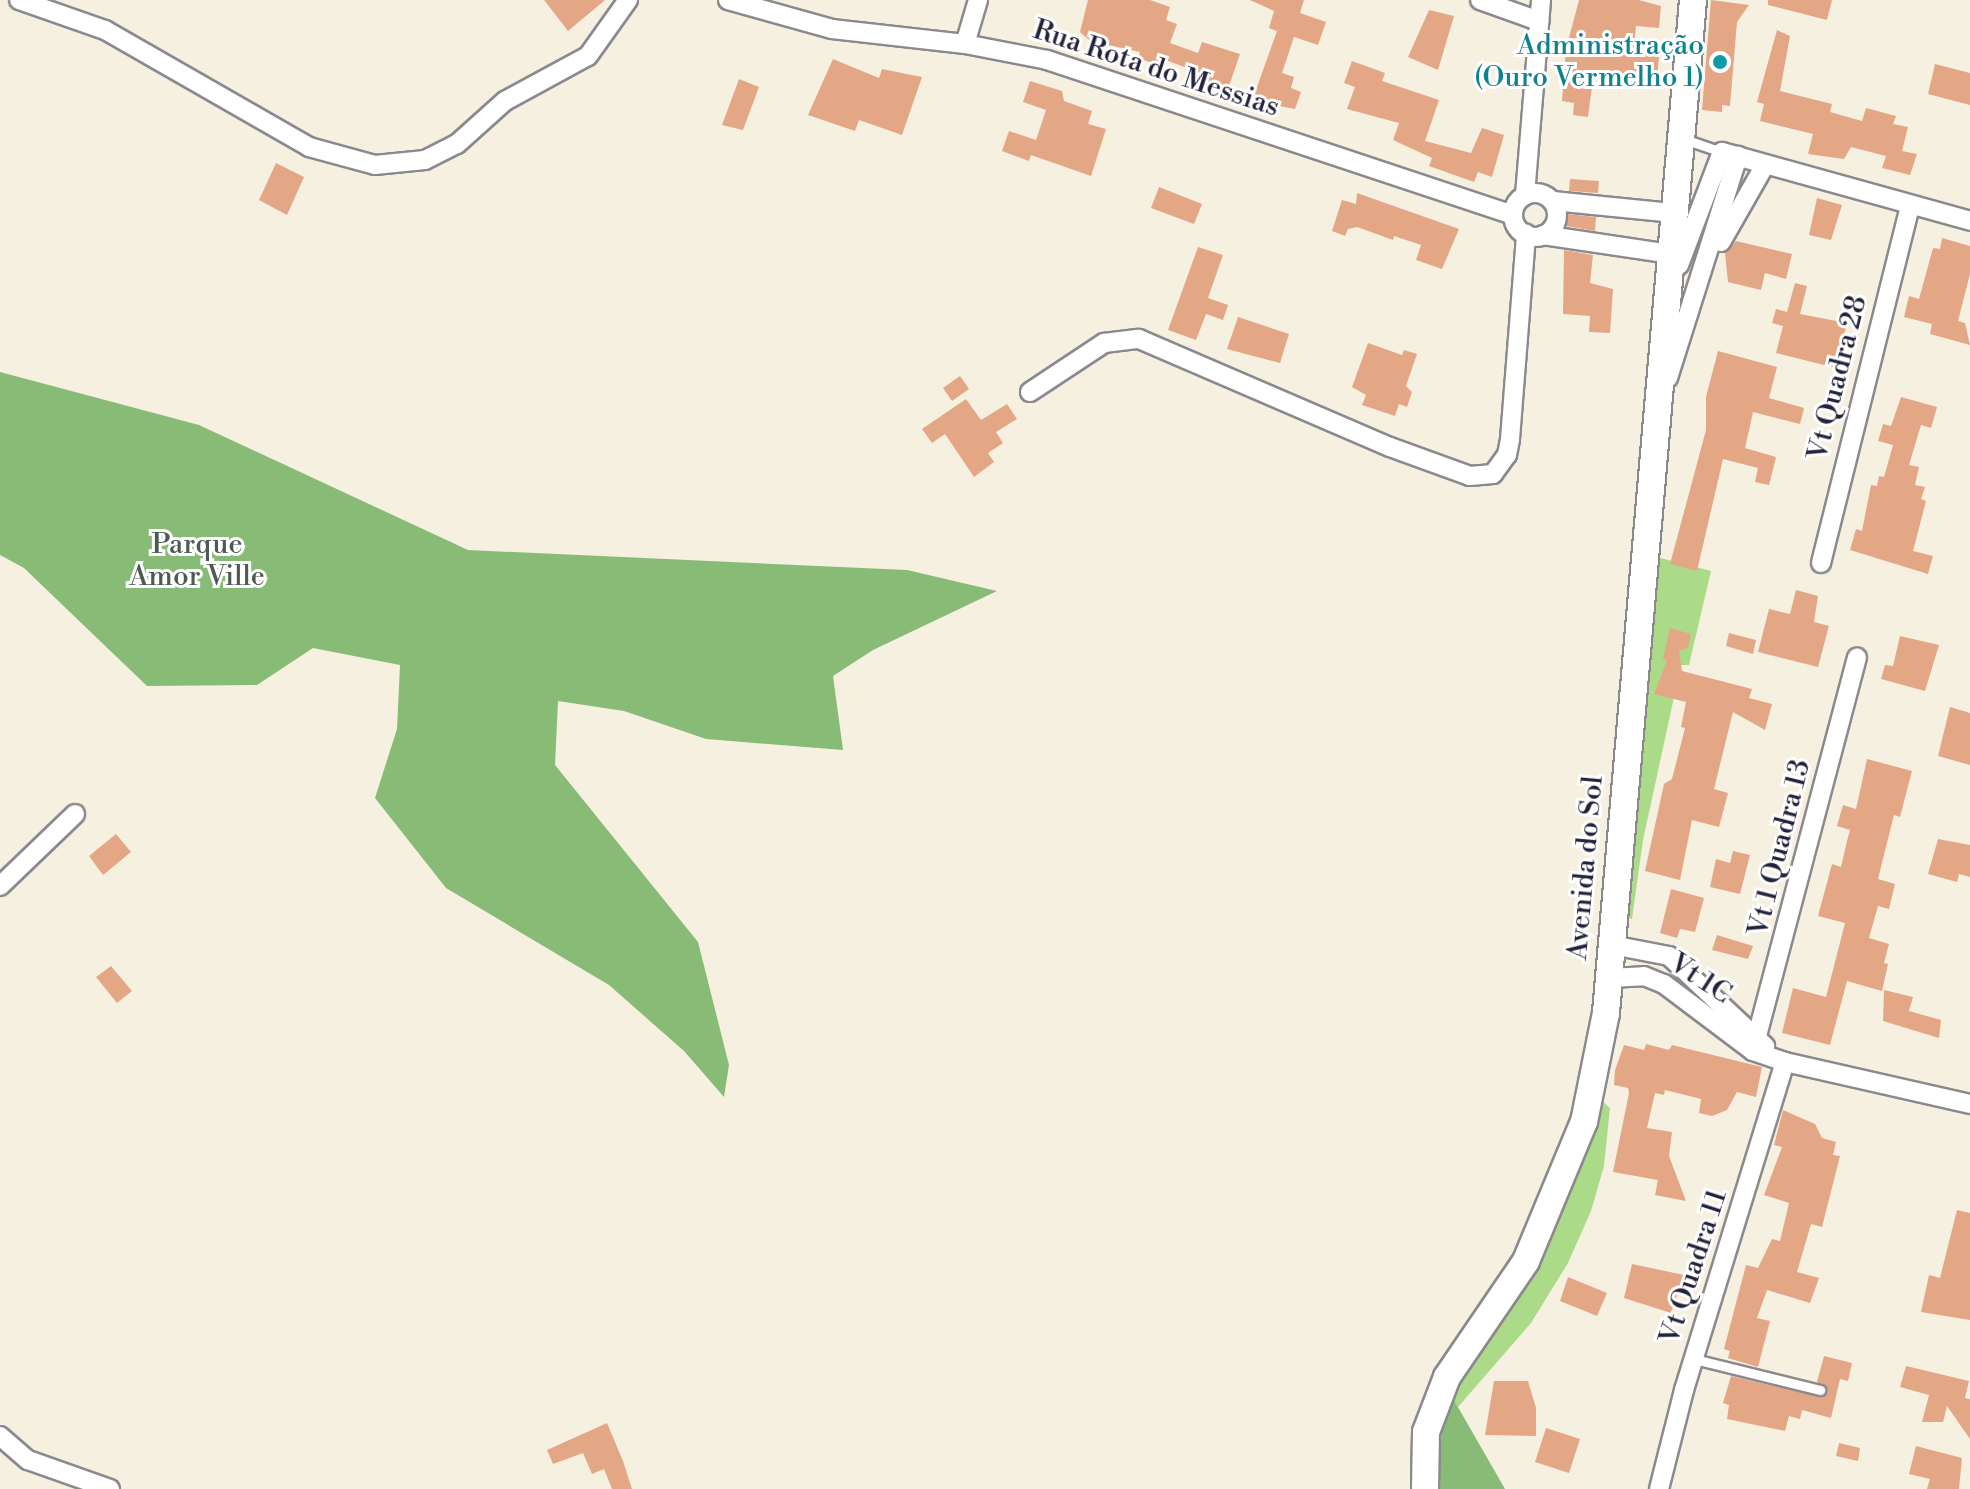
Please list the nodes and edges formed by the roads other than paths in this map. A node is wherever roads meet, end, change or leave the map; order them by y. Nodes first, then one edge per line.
1 (19, 0) edge
2 (628, 0) edge
3 (728, 0) edge
4 (978, 0) edge
5 (1480, 0) edge
6 (1541, 0) edge
7 (1693, 0) edge
8 (1539, 21) junction
9 (965, 44) junction
10 (1682, 139) junction
11 (1730, 154) junction
12 (1765, 165) junction
13 (1525, 195) junction
14 (1553, 201) junction
15 (1910, 206) junction
16 (1674, 213) junction
17 (1513, 215) junction
18 (1970, 221) edge
19 (1535, 235) junction
20 (1670, 254) junction
21 (1695, 299) junction
22 (1662, 337) junction
23 (1030, 392) dead end
24 (1654, 418) junction
25 (1821, 563) dead end
26 (1857, 658) dead end
27 (75, 814) dead end
28 (0, 886) edge
29 (1612, 945) junction
30 (1669, 956) junction
31 (1609, 978) junction
32 (1664, 984) junction
33 (1767, 1052) junction
34 (1970, 1104) edge
35 (1694, 1359) junction
36 (1820, 1390) dead end
37 (0, 1436) edge
38 (110, 1489) edge
39 (1425, 1489) edge
40 (1659, 1489) edge

1 - 2 street
3 - 9 street, Rua Rota do Messias
4 - 9 street
5 - 8 street
6 - 8 street
7 - 10 street, Avenida do Sol
8 - 13 street
9 - 17 street, Rua Rota do Messias
10 - 11 lane
10 - 16 street, Avenida do Sol
11 - 12 street
11 - 21 street
11 - 22 street
12 - 15 street
12 - 21 street
13 - 14 street
13 - 17 street
14 - 16 street
14 - 19 street
15 - 18 street
15 - 25 street, Vt Quadra 28
16 - 20 street, Avenida do Sol
17 - 19 street
19 - 20 street
19 - 23 street
20 - 22 street, Avenida do Sol
21 - 24 street
22 - 24 street, Avenida do Sol
24 - 29 street, Avenida do Sol
26 - 33 street, Vt 1 Quadra 13
27 - 28 street
29 - 30 street
29 - 31 street, Avenida do Sol
30 - 32 street
30 - 33 street
31 - 32 street, Vt 1C
31 - 39 street, Avenida do Sol
32 - 33 street, Vt 1C
33 - 34 street
33 - 35 street, Vt Quadra 11
35 - 36 lane
35 - 40 street, Vt Quadra 11
37 - 38 street

